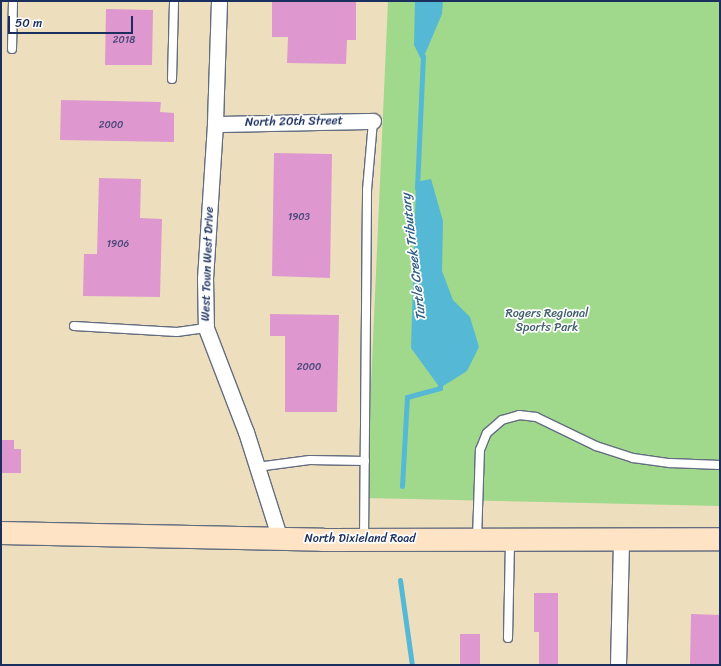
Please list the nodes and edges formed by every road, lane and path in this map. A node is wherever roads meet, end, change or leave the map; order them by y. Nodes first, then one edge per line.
1 (13, 1) edge
2 (174, 1) edge
3 (219, 1) edge
4 (12, 49) dead end
5 (172, 79) dead end
6 (373, 121) joint
7 (215, 124) junction
8 (74, 326) dead end
9 (206, 328) junction
10 (365, 461) junction
11 (720, 465) edge
12 (257, 467) junction
13 (1, 533) edge
14 (280, 538) junction
15 (720, 539) edge
16 (364, 540) junction
17 (477, 540) junction
18 (510, 540) junction
19 (621, 540) junction
20 (508, 638) dead end
21 (618, 665) edge

1 - 4 lane
2 - 5 lane
3 - 7 street, West Town West Drive
6 - 7 street, North 20th Street
6 - 10 lane
7 - 9 street, West Town West Drive
8 - 9 lane
9 - 12 street, West Town West Drive
10 - 12 lane
10 - 16 lane
11 - 17 lane
12 - 14 street, West Town West Drive
13 - 14 main road, North Dixieland Road
14 - 16 main road, North Dixieland Road
15 - 19 main road, North Dixieland Road
16 - 17 main road, North Dixieland Road
17 - 18 main road, North Dixieland Road
18 - 19 main road, North Dixieland Road
18 - 20 lane
19 - 21 street

